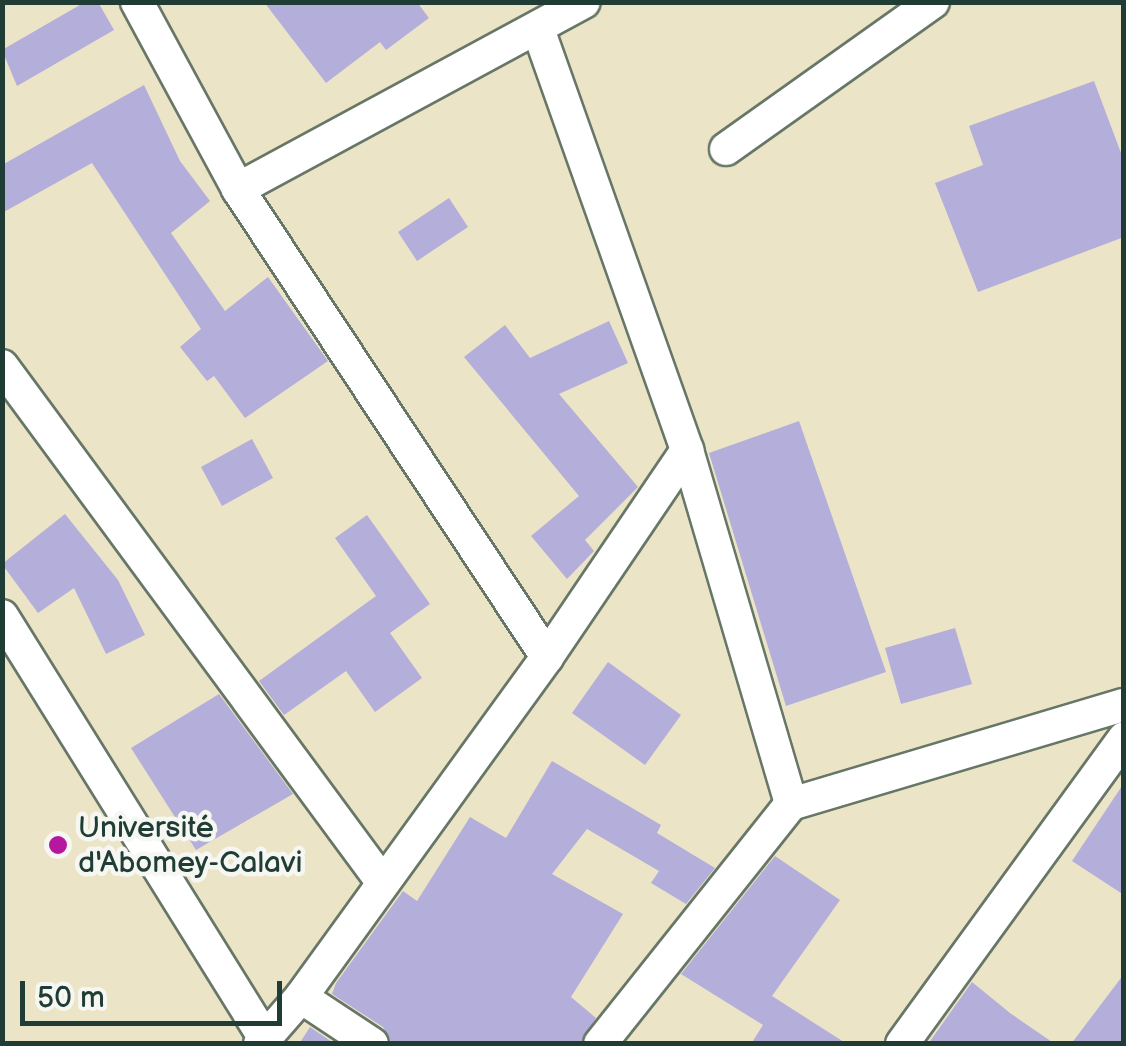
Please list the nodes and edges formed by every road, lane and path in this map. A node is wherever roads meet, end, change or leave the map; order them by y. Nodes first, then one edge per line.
1 (138, 2) edge
2 (584, 2) edge
3 (933, 2) edge
4 (538, 28) junction
5 (726, 148) dead end
6 (238, 189) junction
7 (2, 366) edge
8 (687, 450) junction
9 (2, 616) edge
10 (547, 657) junction
11 (1124, 704) edge
12 (1124, 738) edge
13 (792, 804) junction
14 (383, 883) junction
15 (301, 997) junction
16 (262, 1040) edge
17 (372, 1044) edge
18 (600, 1044) edge
19 (902, 1044) edge

1 - 6 street
2 - 4 street
3 - 5 street
4 - 6 street
4 - 8 street
6 - 10 street
7 - 14 street
8 - 10 street
8 - 13 street
9 - 16 street
10 - 14 street
11 - 13 street
12 - 19 street
13 - 18 street
14 - 15 street
15 - 16 street
15 - 17 street

